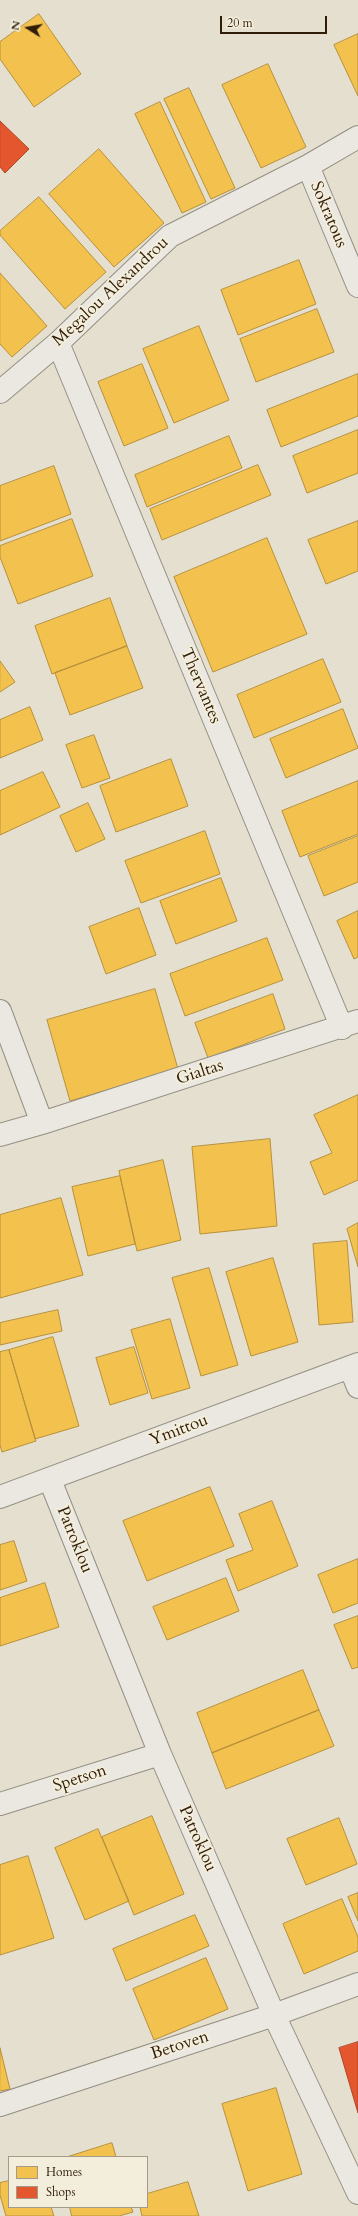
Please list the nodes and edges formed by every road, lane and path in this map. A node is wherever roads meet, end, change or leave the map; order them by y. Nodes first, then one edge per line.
1 (358, 136) edge
2 (308, 166) junction
3 (358, 286) edge
4 (58, 344) junction
5 (0, 392) edge
6 (0, 1011) edge
7 (350, 1025) edge
8 (42, 1123) junction
9 (0, 1135) edge
10 (354, 1365) edge
11 (358, 1387) edge
12 (50, 1480) junction
13 (0, 1497) edge
14 (160, 1754) junction
15 (0, 1804) edge
16 (358, 1984) edge
17 (274, 2015) junction
18 (0, 2104) edge
19 (358, 2193) edge

1 - 2 street, Megalou Alexandrou
2 - 3 street, Sokratous
2 - 4 street, Megalou Alexandrou
4 - 5 street, Megalou Alexandrou
4 - 7 street, Thervantes
6 - 8 street
7 - 8 street, Gialtas
8 - 9 street, Gialtas
10 - 11 street
10 - 12 street, Ymittou
12 - 13 street, Ymittou
12 - 14 street, Patroklou
14 - 15 street, Spetson
14 - 17 street, Patroklou
16 - 17 street, Betoven
17 - 18 street, Betoven
17 - 19 street, Patroklou

